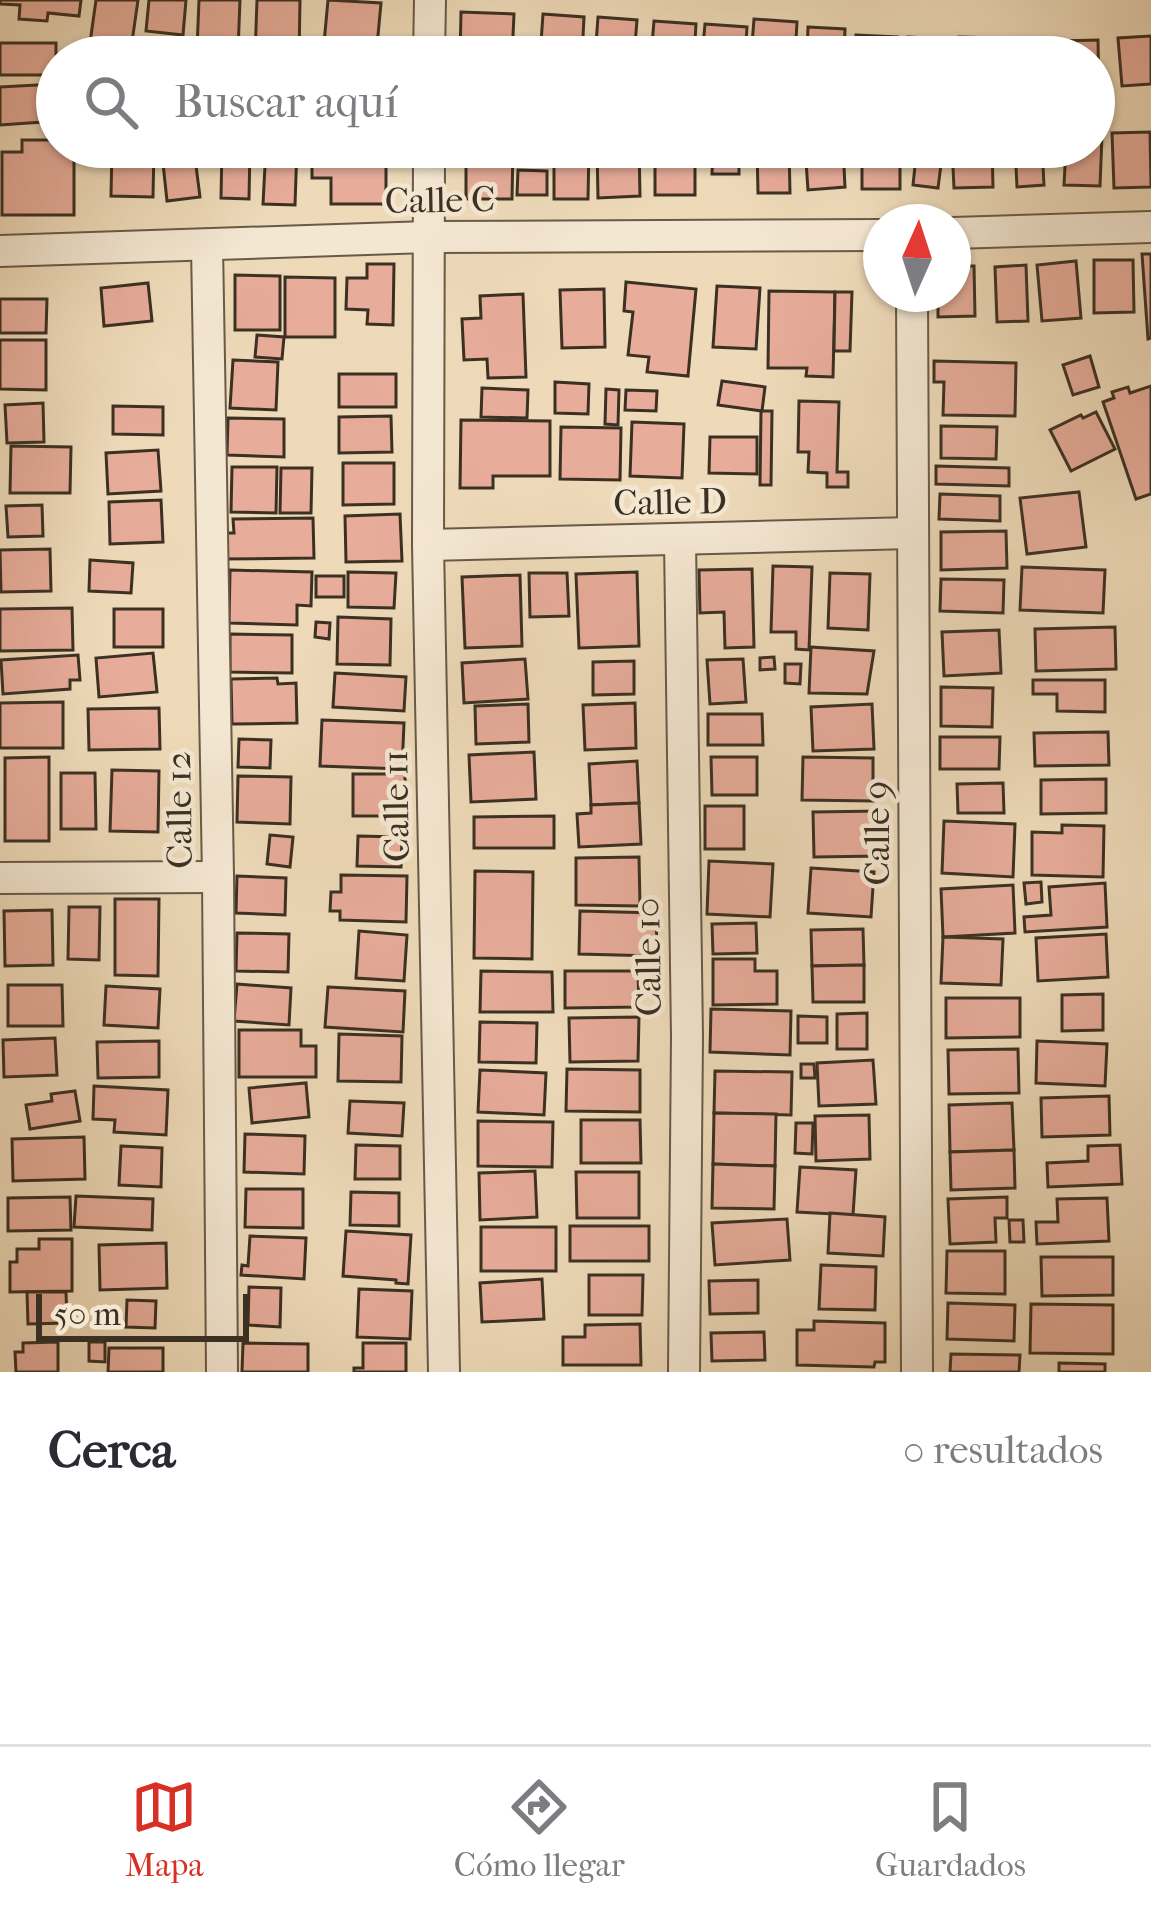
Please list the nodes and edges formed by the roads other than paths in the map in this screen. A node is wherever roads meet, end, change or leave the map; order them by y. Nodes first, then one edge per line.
1 (430, 0) edge
2 (429, 36) edge
3 (429, 168) edge
4 (1151, 226) edge
5 (971, 232) edge
6 (863, 235) edge
7 (428, 237) junction
8 (207, 246) junction
9 (0, 251) edge
10 (912, 312) edge
11 (913, 533) junction
12 (680, 541) junction
13 (428, 545) junction
14 (218, 877) junction
15 (0, 878) edge
16 (222, 1372) edge
17 (444, 1372) edge
18 (684, 1372) edge
19 (917, 1372) edge

1 - 2 street
3 - 7 street, Calle 11
4 - 5 street
6 - 7 street, Calle C
7 - 8 street, Calle C
7 - 13 street, Calle 11
8 - 9 street, Calle C
8 - 14 street, Calle 12
10 - 11 street, Calle 9
11 - 12 street, Calle D
11 - 19 street, Calle 9
12 - 13 street, Calle D
12 - 18 street, Calle 10
13 - 17 street, Calle 11
14 - 15 street
14 - 16 street, Calle 12

